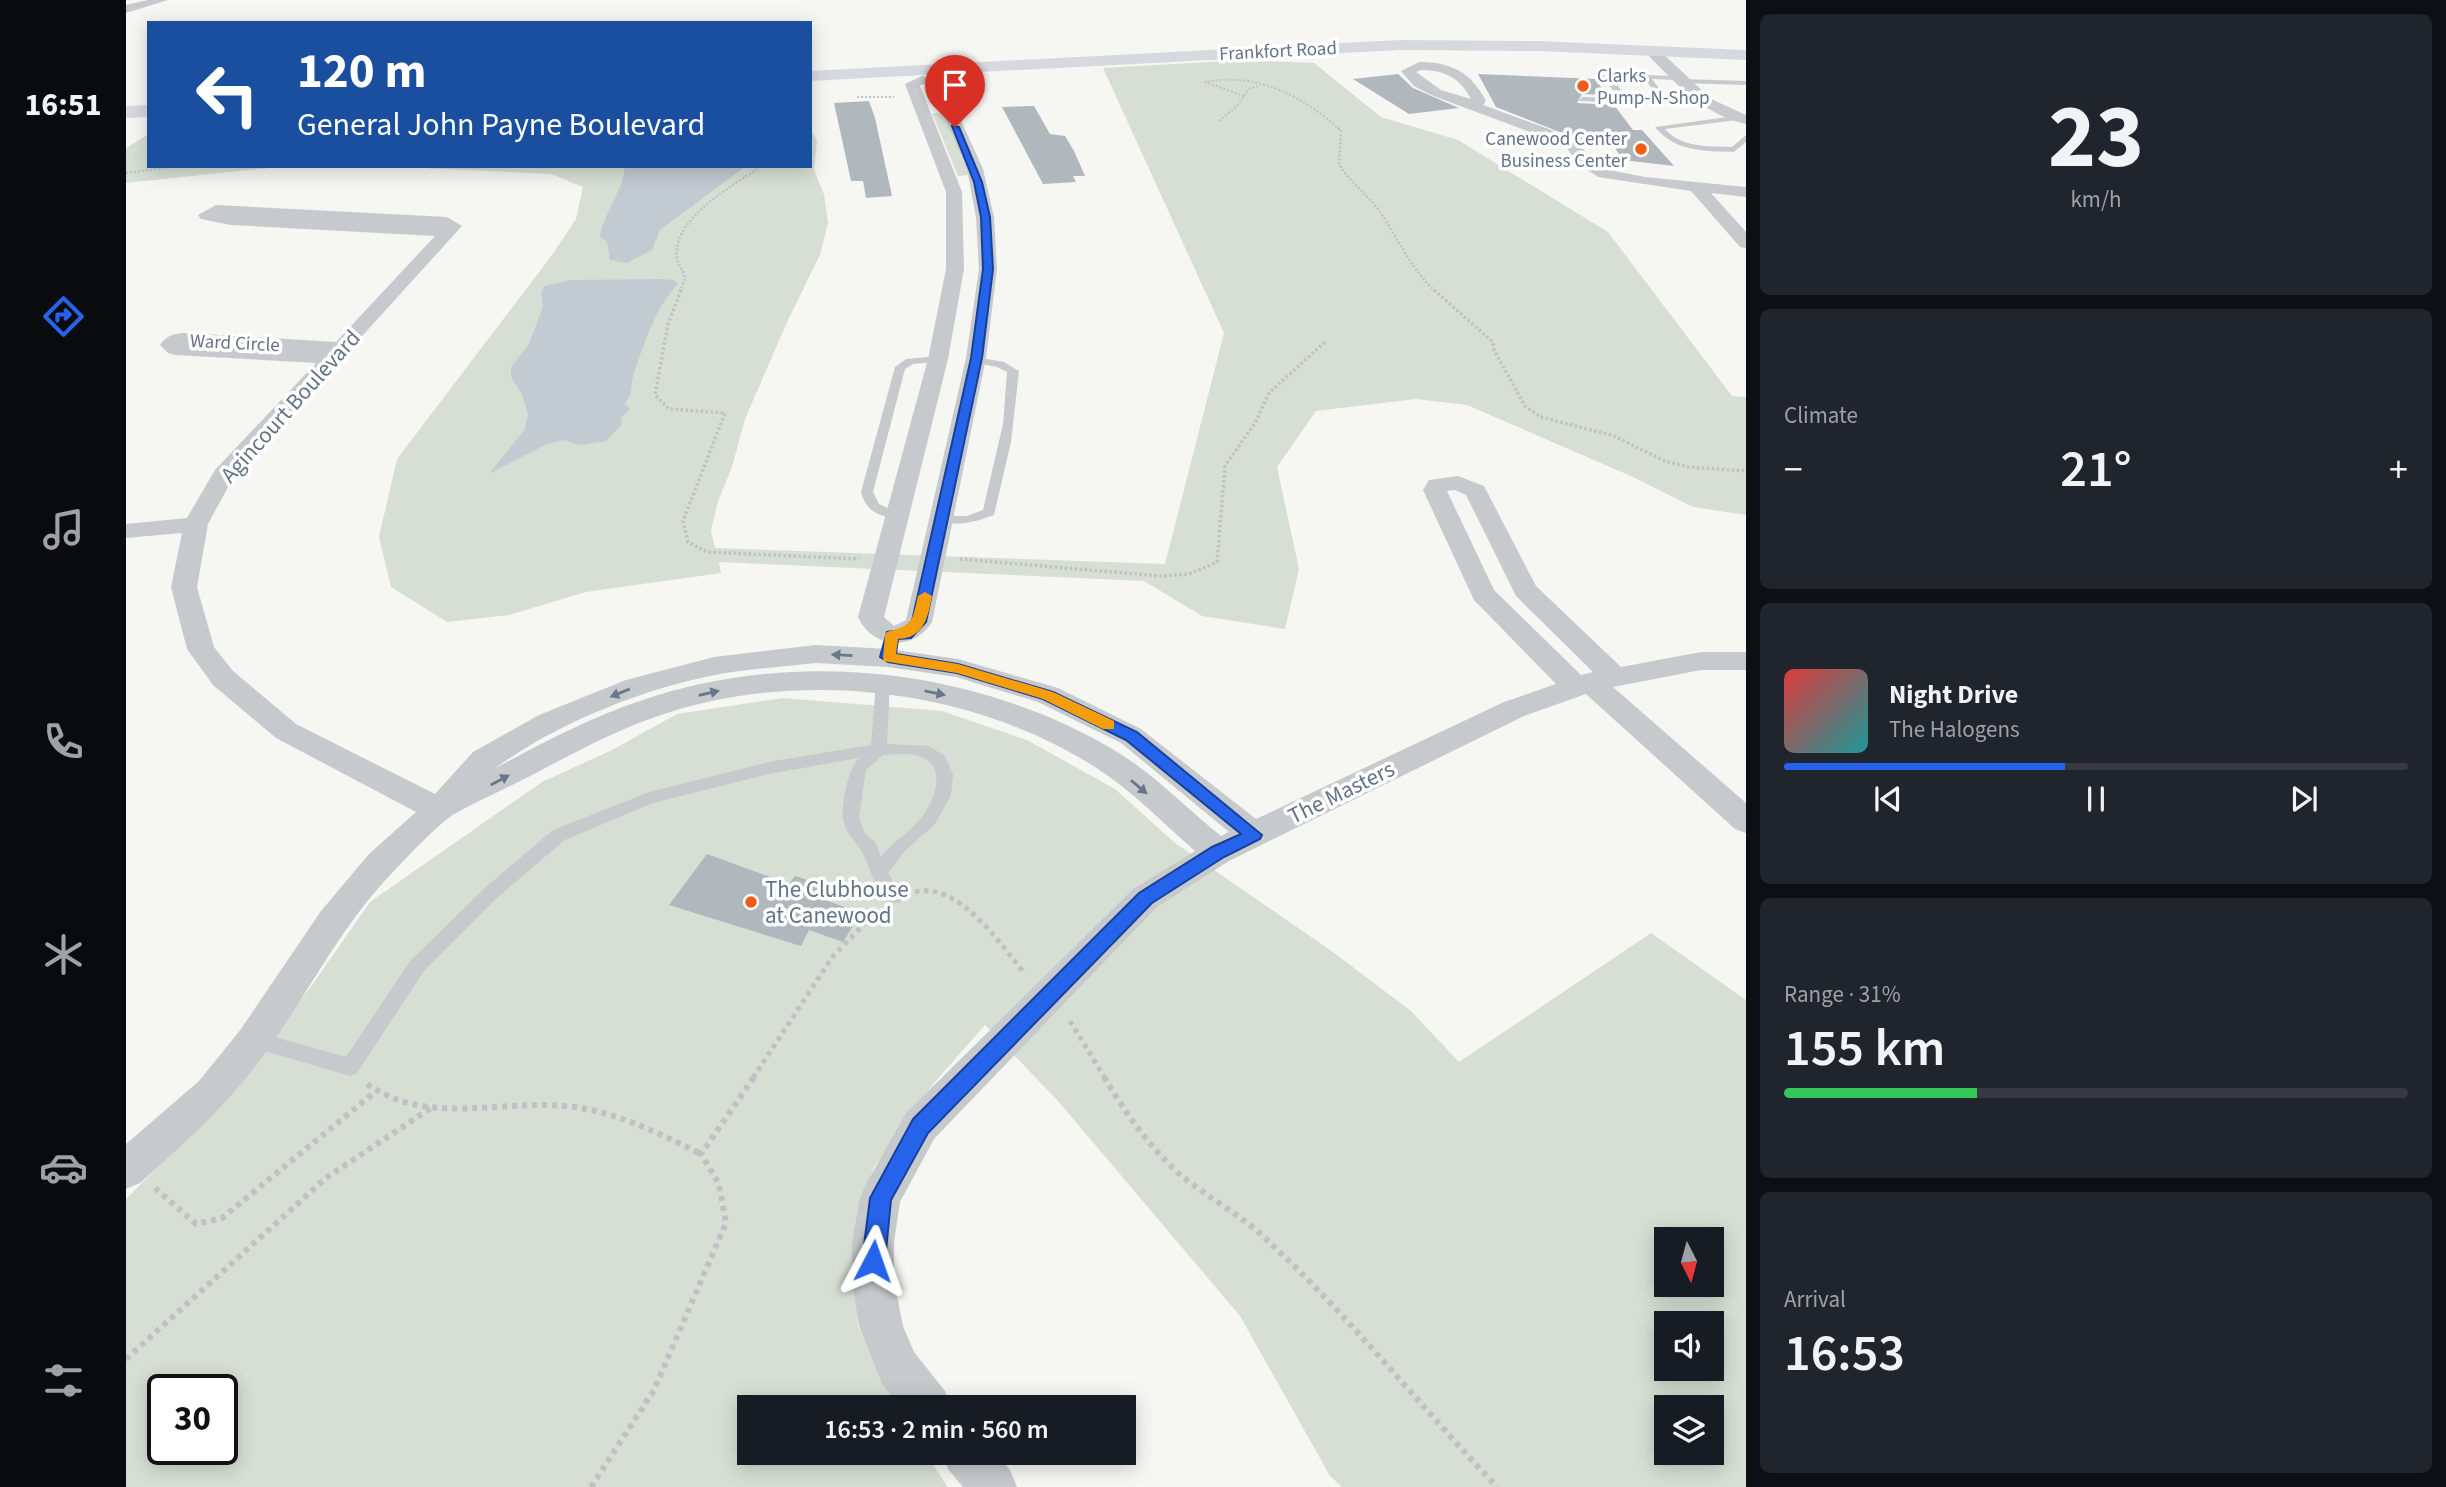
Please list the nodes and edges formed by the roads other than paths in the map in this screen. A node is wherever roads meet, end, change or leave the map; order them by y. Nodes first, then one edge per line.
1 (162, 0) edge
2 (126, 9) edge
3 (1652, 51) junction
4 (1746, 55) edge
5 (920, 75) junction
6 (812, 76) edge
7 (1646, 76) junction
8 (1679, 79) junction
9 (1742, 83) edge
10 (1746, 91) edge
11 (1663, 97) junction
12 (1582, 99) dead end
13 (1698, 99) junction
14 (1625, 100) junction
15 (1470, 105) dead end
16 (147, 111) edge
17 (126, 112) edge
18 (1741, 119) edge
19 (1746, 137) edge
20 (1695, 186) junction
21 (1746, 192) edge
22 (449, 232) junction
23 (1746, 243) edge
24 (337, 353) junction
25 (938, 359) junction
26 (976, 360) junction
27 (899, 516) junction
28 (944, 519) junction
29 (126, 531) edge
30 (194, 531) junction
31 (126, 547) edge
32 (887, 659) junction
33 (1746, 661) edge
34 (1594, 682) junction
35 (880, 749) junction
36 (439, 810) junction
37 (1746, 821) edge
38 (1254, 835) junction
39 (1218, 852) junction
40 (878, 873) junction
41 (895, 897) road end
42 (254, 1040) junction
43 (138, 1159) edge
44 (919, 1395) edge
45 (975, 1465) edge
46 (993, 1487) edge

1 - 2 street
3 - 4 main road, Frankfort Road
3 - 5 main road, Frankfort Road
3 - 8 street
5 - 6 main road, Frankfort Road
5 - 25 street
5 - 26 street
7 - 8 lane
7 - 11 lane
7 - 14 lane
8 - 9 lane
8 - 13 street
9 - 10 lane
11 - 13 lane
11 - 14 lane
12 - 14 lane
13 - 18 street
15 - 20 street
16 - 17 main road
18 - 19 lane
20 - 21 street
20 - 23 street
22 - 22 street
22 - 24 street, Agincourt Boulevard
24 - 24 street, Ward Circle
24 - 30 street, Agincourt Boulevard
25 - 27 street
25 - 27 lane
26 - 28 street
26 - 28 lane
27 - 28 street
27 - 32 street
28 - 32 street
29 - 30 street
30 - 31 street
30 - 36 street, Agincourt Boulevard
32 - 35 lane
32 - 36 street
32 - 38 street
32 -> 39 street
33 - 34 street, The Masters
34 - 34 street
34 - 37 street
34 - 38 street, The Masters
35 - 40 lane
35 - 40 lane
35 - 42 lane
36 - 42 street
38 - 39 street, The Masters
39 - 44 street, The Masters
40 - 41 lane
42 - 43 street
45 - 46 street

